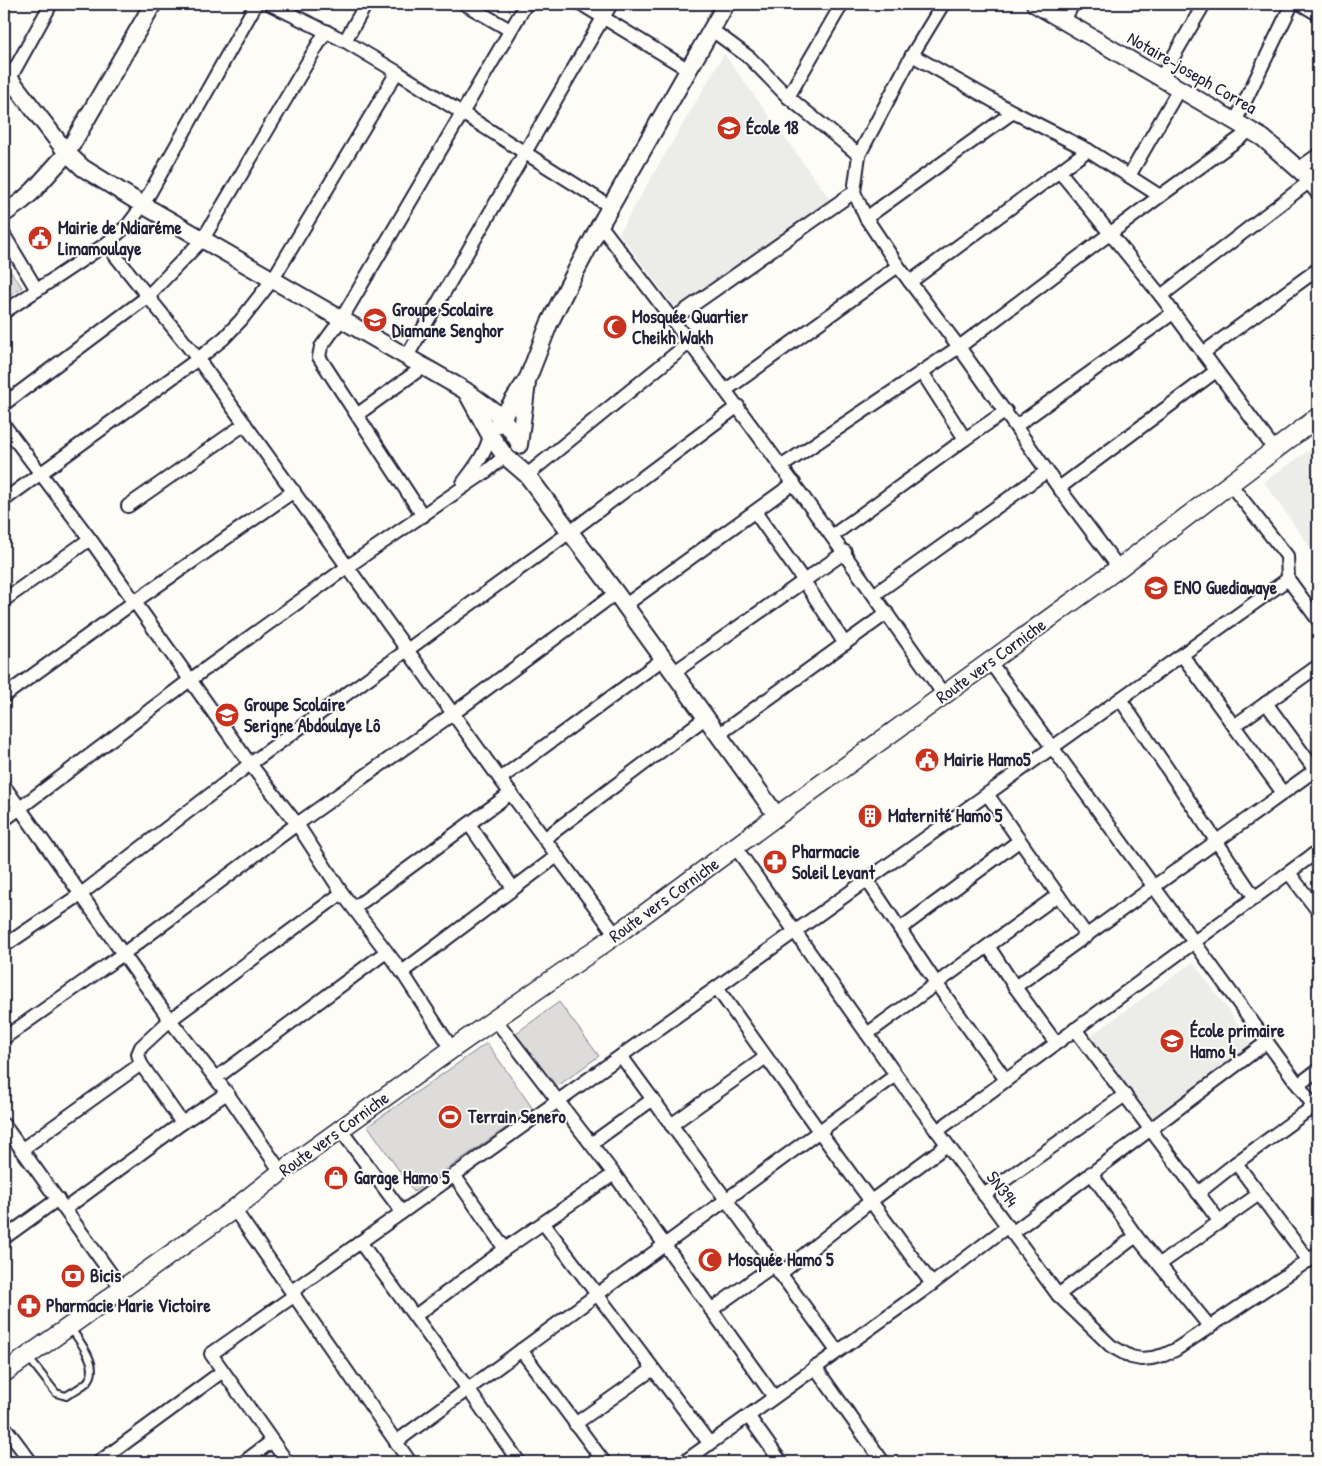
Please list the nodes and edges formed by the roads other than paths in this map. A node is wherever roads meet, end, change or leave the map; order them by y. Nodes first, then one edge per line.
1 (51, 4) edge
2 (153, 4) edge
3 (256, 4) edge
4 (366, 4) edge
5 (465, 4) edge
6 (526, 4) edge
7 (581, 4) edge
8 (611, 4) edge
9 (726, 4) edge
10 (842, 4) edge
11 (943, 4) edge
12 (1035, 4) edge
13 (1073, 4) edge
14 (1204, 4) edge
15 (1292, 4) edge
16 (1301, 4) edge
17 (277, 5) edge
18 (1318, 14) edge
19 (604, 18) junction
20 (1064, 20) junction
21 (510, 30) junction
22 (712, 30) junction
23 (326, 32) junction
24 (345, 41) junction
25 (912, 54) junction
26 (689, 70) junction
27 (397, 72) junction
28 (7, 74) edge
29 (1161, 78) junction
30 (1179, 88) junction
31 (788, 97) junction
32 (1013, 112) junction
33 (462, 113) junction
34 (1236, 120) junction
35 (1251, 130) junction
36 (1088, 150) junction
37 (526, 152) junction
38 (67, 153) junction
39 (859, 155) junction
40 (1318, 155) edge
41 (1298, 169) junction
42 (1060, 172) junction
43 (1129, 176) junction
44 (1314, 186) edge
45 (854, 192) junction
46 (1160, 196) junction
47 (143, 205) junction
48 (611, 207) junction
49 (4, 214) edge
50 (866, 218) junction
51 (600, 225) junction
52 (1111, 234) junction
53 (4, 235) edge
54 (203, 239) junction
55 (106, 244) junction
56 (898, 266) junction
57 (1318, 269) edge
58 (273, 279) junction
59 (910, 282) junction
60 (37, 290) junction
61 (1161, 296) junction
62 (147, 297) junction
63 (4, 312) edge
64 (1173, 313) junction
65 (342, 318) junction
66 (673, 319) junction
67 (690, 342) junction
68 (959, 347) junction
69 (1203, 353) junction
70 (406, 358) junction
71 (198, 359) junction
72 (423, 367) junction
73 (1216, 371) junction
74 (922, 372) junction
75 (528, 378) junction
76 (726, 390) junction
77 (466, 391) junction
78 (4, 404) edge
79 (738, 406) junction
80 (1006, 412) junction
81 (358, 414) junction
82 (502, 417) junction
83 (1318, 417) edge
84 (245, 424) junction
85 (4, 425) edge
86 (1016, 426) junction
87 (490, 435) junction
88 (965, 439) junction
89 (519, 442) junction
90 (1275, 450) junction
91 (505, 456) junction
92 (782, 466) junction
93 (1047, 471) junction
94 (525, 472) junction
95 (41, 473) junction
96 (794, 483) junction
97 (1230, 484) junction
98 (1059, 488) junction
99 (458, 490) junction
100 (294, 492) junction
101 (4, 500) edge
102 (128, 506) dead end
103 (755, 512) junction
104 (423, 516) junction
105 (570, 532) junction
106 (832, 536) junction
107 (90, 539) junction
108 (844, 552) junction
109 (347, 567) junction
110 (1119, 568) junction
111 (1288, 579) junction
112 (804, 581) junction
113 (875, 594) junction
114 (4, 600) edge
115 (620, 600) junction
116 (134, 602) junction
117 (887, 613) junction
118 (1318, 620) edge
119 (845, 644) junction
120 (408, 650) junction
121 (1182, 655) junction
122 (663, 659) junction
123 (990, 662) junction
124 (1318, 666) edge
125 (673, 673) junction
126 (190, 680) junction
127 (944, 695) junction
128 (4, 696) edge
129 (1120, 699) junction
130 (1266, 703) junction
131 (454, 714) junction
132 (706, 718) junction
133 (1234, 726) junction
134 (718, 735) junction
135 (1052, 748) junction
136 (250, 764) junction
137 (1317, 772) edge
138 (500, 779) junction
139 (4, 786) edge
140 (511, 793) junction
141 (1283, 793) junction
142 (987, 794) junction
143 (20, 808) junction
144 (777, 816) junction
145 (4, 820) edge
146 (297, 824) junction
147 (469, 824) junction
148 (544, 839) junction
149 (1217, 841) junction
150 (1019, 842) junction
151 (736, 848) junction
152 (1318, 852) edge
153 (557, 856) junction
154 (1289, 873) junction
155 (867, 880) junction
156 (1154, 887) junction
157 (513, 888) junction
158 (342, 893) junction
159 (81, 894) junction
160 (1058, 895) junction
161 (1255, 898) junction
162 (354, 908) junction
163 (1318, 911) edge
164 (900, 929) junction
165 (795, 932) junction
166 (616, 935) junction
167 (1087, 936) junction
168 (1194, 942) junction
169 (4, 946) edge
170 (988, 946) junction
171 (386, 952) junction
172 (123, 954) junction
173 (402, 972) junction
174 (936, 983) junction
175 (1015, 987) junction
176 (716, 988) junction
177 (495, 1019) junction
178 (170, 1020) junction
179 (1075, 1029) junction
180 (867, 1034) junction
181 (4, 1038) edge
182 (1267, 1042) junction
183 (1056, 1043) junction
184 (452, 1049) junction
185 (621, 1056) junction
186 (766, 1057) junction
187 (141, 1064) junction
188 (1318, 1070) edge
189 (896, 1075) junction
190 (216, 1078) junction
191 (1006, 1080) junction
192 (1298, 1084) junction
193 (227, 1093) junction
194 (1125, 1095) junction
195 (653, 1099) junction
196 (558, 1101) junction
197 (1316, 1109) edge
198 (182, 1122) junction
199 (671, 1125) junction
200 (340, 1129) junction
201 (1151, 1129) junction
202 (5, 1130) edge
203 (819, 1131) junction
204 (937, 1131) junction
205 (591, 1144) junction
206 (947, 1145) junction
207 (21, 1150) junction
208 (1236, 1162) junction
209 (282, 1172) junction
210 (1091, 1173) junction
211 (614, 1174) junction
212 (454, 1175) junction
213 (1198, 1193) junction
214 (1259, 1194) junction
215 (984, 1195) junction
216 (726, 1200) junction
217 (870, 1201) junction
218 (61, 1204) junction
219 (234, 1209) junction
220 (402, 1212) junction
221 (1220, 1222) junction
222 (544, 1224) junction
223 (1010, 1230) junction
224 (1136, 1236) junction
225 (4, 1238) edge
226 (360, 1242) junction
227 (664, 1245) junction
228 (505, 1249) junction
229 (1313, 1258) edge
230 (1160, 1264) junction
231 (777, 1269) junction
232 (932, 1284) junction
233 (122, 1289) junction
234 (293, 1293) junction
235 (596, 1295) junction
236 (1058, 1295) junction
237 (711, 1310) junction
238 (415, 1316) junction
239 (70, 1326) junction
240 (1210, 1327) junction
241 (521, 1350) junction
242 (837, 1351) junction
243 (28, 1356) junction
244 (815, 1367) junction
245 (653, 1369) junction
246 (223, 1371) junction
247 (4, 1373) edge
248 (468, 1389) junction
249 (774, 1398) junction
250 (749, 1416) junction
251 (575, 1424) junction
252 (4, 1426) edge
253 (272, 1441) junction
254 (396, 1442) junction
255 (710, 1444) junction
256 (31, 1462) edge
257 (99, 1462) edge
258 (244, 1462) edge
259 (287, 1462) edge
260 (410, 1462) edge
261 (519, 1462) edge
262 (604, 1462) edge
263 (684, 1462) edge
264 (782, 1462) edge
265 (883, 1462) edge

1 - 28 street
2 - 38 street
3 - 47 street
4 - 24 street
5 - 21 street
6 - 21 street
7 - 19 street
8 - 19 street
9 - 22 street
10 - 31 street
11 - 25 street
12 - 20 street, Notaire-joseph Correa
13 - 20 street
14 - 29 street
15 - 34 street
16 - 18 street
17 - 23 street
19 - 26 street
19 - 37 street
20 - 29 street, Notaire-joseph Correa
21 - 33 street
22 - 26 street
22 - 31 street
23 - 24 street
23 - 54 street
24 - 27 street
25 - 32 street
25 - 39 street
26 - 48 street
27 - 33 street
27 - 58 street
28 - 38 street
29 - 30 street, Notaire-joseph Correa
30 - 34 street, Notaire-joseph Correa
30 - 43 street
31 - 39 street
32 - 36 street
32 - 50 street
33 - 37 street
33 - 65 street
34 - 35 street, Notaire-joseph Correa
35 - 41 street, Notaire-joseph Correa
35 - 46 street
36 - 42 street
36 - 43 street
37 - 48 street
37 - 70 street
38 - 47 street
38 - 49 street
39 - 45 street
40 - 41 street
41 - 44 street, Notaire-joseph Correa
42 - 52 street
42 - 59 street
43 - 46 street
44 - 61 street
45 - 50 street
45 - 66 street
46 - 52 street
47 - 54 street
47 - 55 street
48 - 51 street
50 - 56 street
51 - 66 street
51 - 75 street
52 - 61 street
52 - 68 street
53 - 60 street
54 - 58 street
54 - 62 street
55 - 60 street
55 - 62 street
56 - 59 street
56 - 76 street
57 - 69 street
58 - 65 street
58 - 71 street
59 - 68 street
60 - 63 street
61 - 64 street
62 - 71 street
62 - 78 street
64 - 69 street
64 - 86 street
65 - 70 street
65 - 81 street
66 - 67 street
67 - 76 street
67 - 94 street
68 - 74 street
68 - 80 street
69 - 73 street
70 - 72 street
71 - 84 street
71 - 95 street
72 - 77 street
72 - 81 street
73 - 90 street
73 - 98 street
74 - 88 street
74 - 92 street
75 - 82 street
75 - 89 street
76 - 79 street
77 - 82 street
77 - 87 street
79 - 92 street
79 - 105 street
80 - 86 street
80 - 88 street
81 - 104 street
82 - 87 street
82 - 89 street
83 - 90 main road, Route vers Corniche
84 - 100 street
84 - 102 street
85 - 95 street
86 - 93 street
87 - 91 street
87 - 99 street
88 - 106 street
89 - 91 street
89 - 94 street
90 - 97 main road, Route vers Corniche
91 - 94 street
91 - 99 street
92 - 96 street
93 - 98 street
93 - 113 street
94 - 105 street
95 - 101 street
95 - 107 street
96 - 103 street
96 - 106 street
97 - 110 main road, Route vers Corniche
97 - 111 street
98 - 110 street
99 - 104 street
100 - 109 street
100 - 116 street
103 - 112 street
103 - 115 street
104 - 109 street
105 - 115 street
105 - 120 street
106 - 108 street
107 - 114 street
107 - 116 street
108 - 112 street
108 - 113 street
109 - 120 street
109 - 126 street
110 - 123 main road, Route vers Corniche
111 - 118 street
111 - 121 street
112 - 119 street
112 - 125 street
113 - 117 street
115 - 122 street
115 - 131 street
116 - 126 street
116 - 128 street
117 - 119 street
117 - 127 street
119 - 134 street
120 - 131 street
120 - 136 street
121 - 129 street
121 - 133 street
122 - 125 street
122 - 138 street
123 - 127 main road, Route vers Corniche
123 - 135 street
124 - 130 street
125 - 132 street
126 - 136 street
126 - 143 street
127 - 144 main road, Route vers Corniche
129 - 135 street
129 - 149 street
130 - 133 street
130 - 137 street
131 - 138 street
131 - 146 street
132 - 134 street
132 - 148 street
133 - 141 street
134 - 144 street
135 - 142 street
135 - 156 street
136 - 146 street
136 - 159 street
137 - 141 street
138 - 140 street
139 - 143 street
140 - 147 street
140 - 148 street
141 - 149 street
142 - 150 street
142 - 155 street
143 - 145 street
143 - 159 street
144 - 151 main road, Route vers Corniche
146 - 158 street
146 - 172 street
147 - 157 street
147 - 162 street
148 - 153 street
149 - 156 street
149 - 161 street
150 - 160 street
150 - 164 street
151 - 165 street, SN394
151 - 166 main road, Route vers Corniche
152 - 154 street
153 - 157 street
153 - 166 street
154 - 161 street
154 - 163 street
155 - 164 street
155 - 165 street
156 - 167 street
156 - 168 street
157 - 173 street
158 - 162 street
158 - 178 street
159 - 169 street
159 - 172 street
160 - 167 street
160 - 170 street
161 - 168 street
162 - 171 street
164 - 174 street
165 - 176 street
165 - 180 street, SN394
166 - 177 main road, Route vers Corniche
167 - 175 street
168 - 179 street
168 - 182 street
170 - 174 street
170 - 175 street
171 - 173 street
171 - 190 street
172 - 178 street
172 - 181 street
173 - 184 street
174 - 180 street
174 - 191 street
175 - 183 street
176 - 185 street
176 - 186 street
177 - 184 main road, Route vers Corniche
177 - 196 street
178 - 187 street
178 - 190 street
179 - 183 street
179 - 194 street
180 - 189 street, SN394
182 - 192 street
182 - 201 street
183 - 191 street
184 - 200 main road, Route vers Corniche
185 - 195 street
185 - 196 street
186 - 199 street
186 - 203 street
187 - 198 street
187 - 207 street
188 - 192 street
189 - 203 street
189 - 204 street, SN394
190 - 193 street
191 - 204 street
192 - 197 street
193 - 198 street
193 - 209 street
194 - 201 street
194 - 215 street
195 - 199 street
195 - 205 street
196 - 205 street
196 - 212 street
197 - 208 street
198 - 218 street
199 - 216 street
200 - 209 main road, Route vers Corniche
200 - 220 street
201 - 210 street
201 - 213 street
202 - 207 street
203 - 216 street
203 - 217 street
204 - 206 street, SN394
205 - 211 street
206 - 215 street, SN394
206 - 217 street
207 - 218 street
208 - 213 street
208 - 214 street
209 - 219 main road, Route vers Corniche
210 - 223 street
210 - 224 street
211 - 222 street
211 - 227 street
212 - 220 street
212 - 228 street
213 - 221 street
214 - 221 street
214 - 229 street
215 - 223 street, SN394
216 - 227 street
216 - 231 street
217 - 231 street
217 - 232 street
218 - 225 street
218 - 233 street
219 - 233 main road, Route vers Corniche
219 - 234 street
220 - 226 street
221 - 230 street
222 - 228 street
222 - 235 street
223 - 232 street
223 - 236 street, SN394
224 - 230 street
224 - 236 street
226 - 234 street
226 - 238 street
227 - 235 street
227 - 237 street
228 - 238 street
229 - 240 street, SN394
230 - 240 street
231 - 237 street
231 - 242 street
232 - 242 street
233 - 239 main road, Route vers Corniche
234 - 246 street
234 - 254 street
235 - 241 street
235 - 245 street
236 - 240 street, SN394
237 - 249 street
238 - 248 street
239 - 243 main road, Route vers Corniche
239 - 243 lane
241 - 248 street
241 - 251 street
242 - 244 street
243 - 247 main road, Route vers Corniche
244 - 249 street
244 - 265 street
245 - 251 street
245 - 255 street
246 - 253 street
246 - 257 street
248 - 254 street
248 - 261 street
249 - 250 street
250 - 255 street
250 - 264 street
251 - 262 street
252 - 256 street
253 - 258 street
253 - 259 street
254 - 260 street
255 - 263 street

